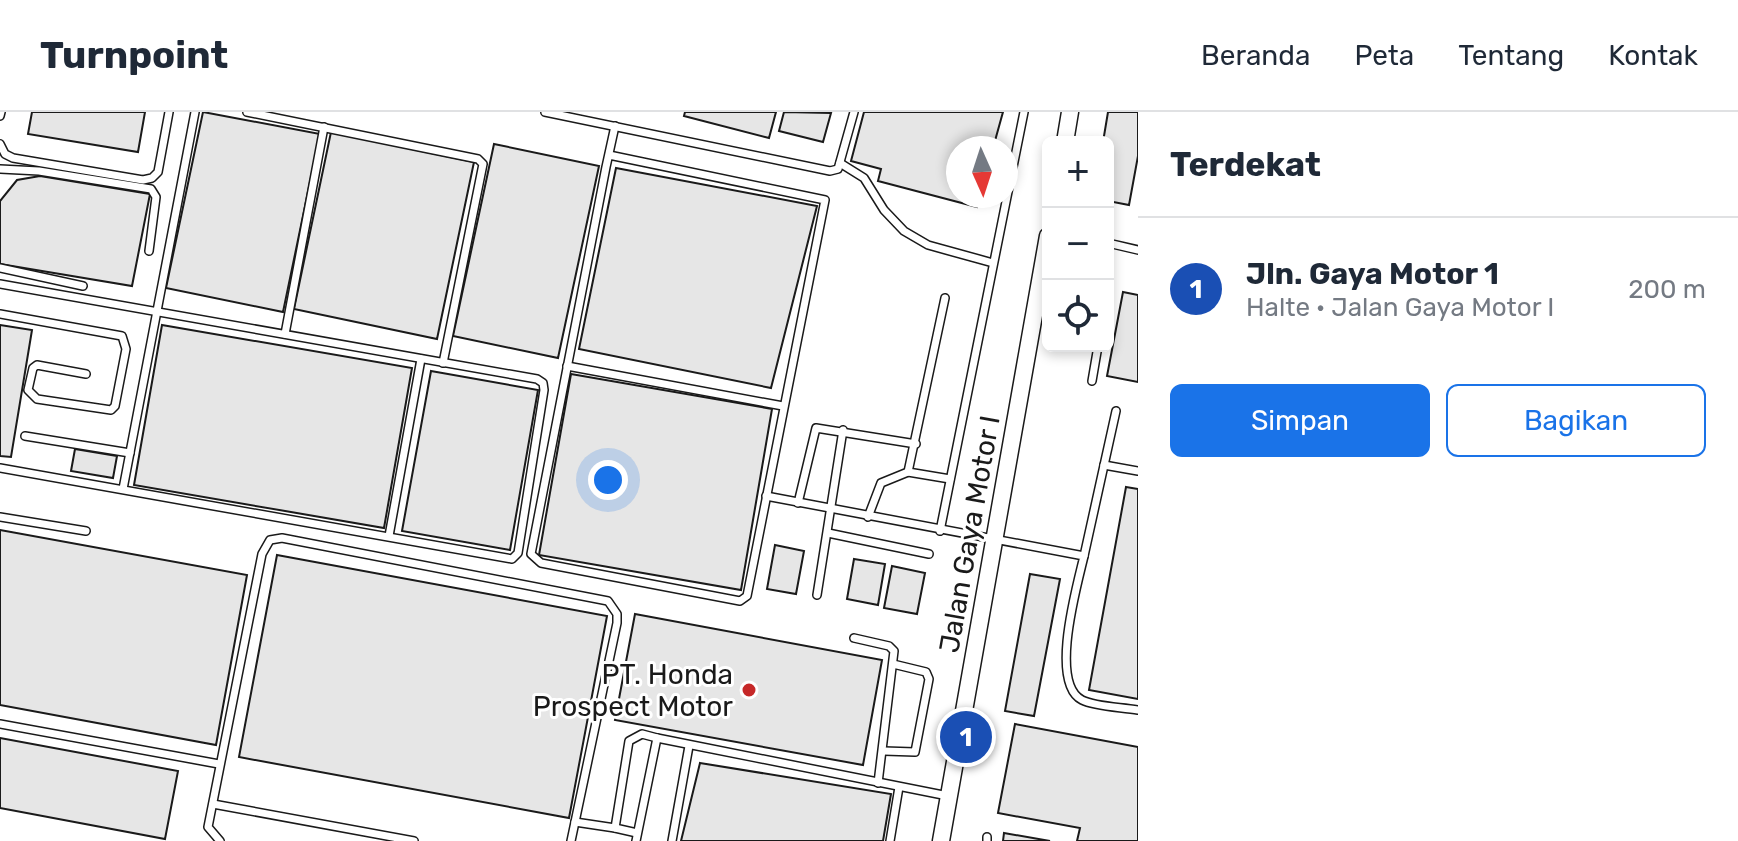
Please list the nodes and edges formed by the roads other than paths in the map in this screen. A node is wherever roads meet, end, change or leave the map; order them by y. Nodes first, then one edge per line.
1 (169, 112) edge
2 (195, 112) edge
3 (247, 112) edge
4 (545, 112) edge
5 (605, 112) edge
6 (854, 112) edge
7 (1024, 112) edge
8 (1070, 112) edge
9 (577, 115) edge
10 (602, 123) junction
11 (615, 126) junction
12 (324, 127) junction
13 (1066, 136) edge
14 (0, 144) edge
15 (609, 155) junction
16 (840, 163) junction
17 (0, 169) edge
18 (1114, 244) edge
19 (1138, 250) edge
20 (149, 251) dead end
21 (993, 263) junction
22 (0, 268) edge
23 (1043, 280) edge
24 (0, 284) edge
25 (83, 286) dead end
26 (945, 298) dead end
27 (157, 310) junction
28 (0, 314) edge
29 (285, 334) junction
30 (1097, 352) edge
31 (421, 359) junction
32 (443, 363) junction
33 (567, 366) junction
34 (86, 374) dead end
35 (1092, 381) dead end
36 (783, 406) junction
37 (1116, 411) dead end
38 (843, 430) junction
39 (25, 436) dead end
40 (916, 444) junction
41 (130, 453) junction
42 (1104, 465) junction
43 (0, 468) edge
44 (1138, 471) edge
45 (908, 472) junction
46 (950, 479) junction
47 (123, 489) junction
48 (766, 496) junction
49 (798, 503) junction
50 (830, 509) junction
51 (0, 517) edge
52 (868, 517) junction
53 (86, 531) dead end
54 (940, 531) junction
55 (828, 533) junction
56 (389, 536) junction
57 (994, 542) junction
58 (929, 554) dead end
59 (1084, 556) junction
60 (817, 595) dead end
61 (854, 638) dead end
62 (893, 664) junction
63 (1138, 710) edge
64 (0, 724) edge
65 (657, 738) junction
66 (689, 746) junction
67 (884, 751) junction
68 (219, 764) junction
69 (878, 783) junction
70 (899, 787) junction
71 (949, 796) junction
72 (213, 804) junction
73 (575, 822) junction
74 (615, 828) junction
75 (636, 837) edge
76 (220, 841) edge
77 (414, 841) edge
78 (571, 841) edge
79 (672, 841) edge
80 (890, 841) edge
81 (941, 841) edge

1 - 14 lane
2 - 27 lane
3 - 12 lane
4 - 9 lane
5 - 10 lane
6 - 16 lane
7 - 21 lane
8 - 13 street
9 - 10 lane
10 - 11 lane
11 - 15 lane
11 - 16 lane
12 - 29 lane
12 - 32 lane
15 - 33 lane
15 - 36 lane
16 - 21 lane
17 - 20 lane
18 - 19 lane
21 - 46 lane
22 - 25 lane
23 - 57 street, Jalan Gaya Motor I
24 - 27 lane
26 - 40 lane
27 - 29 lane
27 - 41 lane
28 - 34 lane
29 - 31 lane
30 - 35 lane
31 - 32 lane
31 - 56 lane
32 - 56 lane
33 - 36 lane
33 - 48 lane
36 - 48 lane
37 - 42 lane
38 - 40 lane
38 - 49 lane
38 - 50 lane
39 - 41 lane
40 - 45 lane
41 - 47 lane
42 - 44 lane
42 - 59 lane
43 - 47 lane
45 - 46 lane
45 - 52 lane
46 - 54 lane
47 - 56 lane
48 - 49 lane
49 - 50 lane
50 - 52 lane
50 - 55 lane
51 - 53 lane
52 - 54 lane
54 - 57 lane
55 - 58 lane
55 - 60 lane
57 - 59 lane
57 - 71 street, Jalan Gaya Motor I
59 - 63 lane
61 - 62 lane
62 - 67 lane
62 - 67 lane
64 - 68 lane
65 - 66 lane
65 - 74 lane
65 - 75 lane
66 - 69 lane
66 - 79 lane
67 - 69 lane
68 - 72 lane
68 - 73 lane
69 - 70 lane
70 - 71 lane
70 - 80 lane
71 - 81 street, Jalan Gaya Motor I
72 - 76 lane
72 - 77 lane
73 - 74 lane
73 - 78 lane
74 - 75 lane

